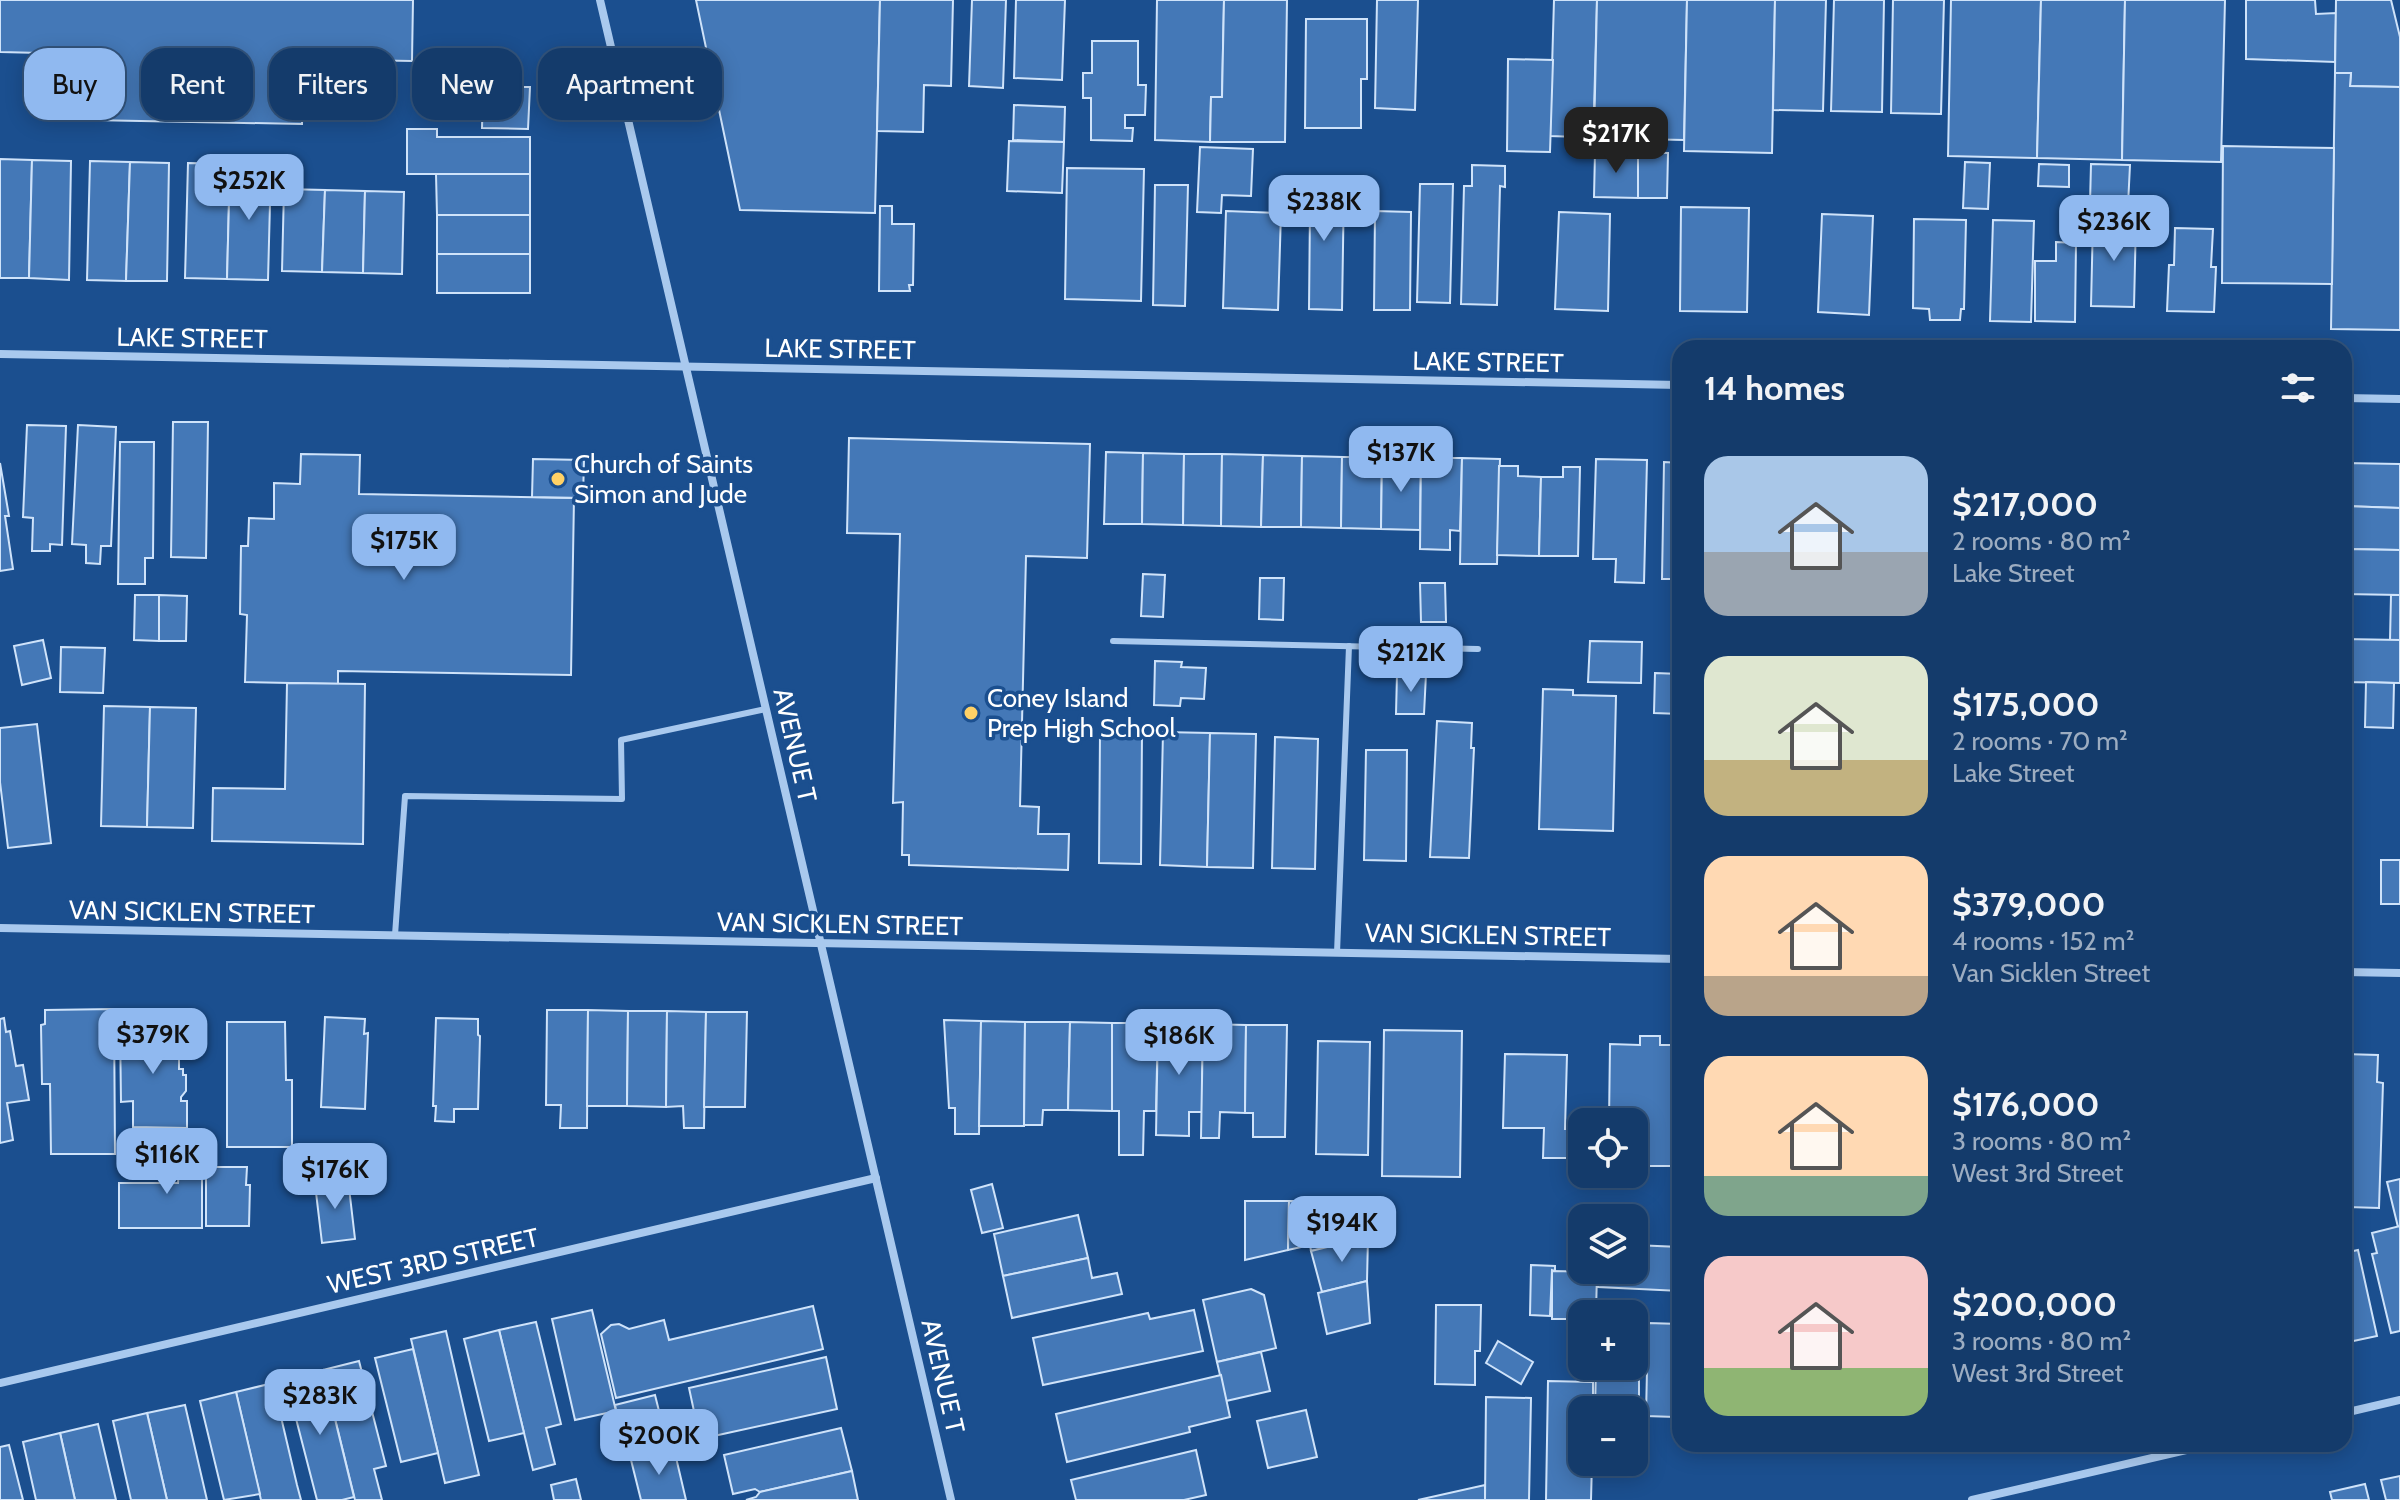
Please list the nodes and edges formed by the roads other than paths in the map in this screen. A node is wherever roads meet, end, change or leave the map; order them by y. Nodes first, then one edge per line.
1 (600, 0) edge
2 (0, 354) edge
3 (685, 366) junction
4 (1672, 385) edge
5 (2352, 398) edge
6 (2400, 399) edge
7 (1113, 641) dead end
8 (1349, 646) junction
9 (1478, 649) dead end
10 (766, 709) junction
11 (0, 928) edge
12 (395, 935) junction
13 (821, 943) junction
14 (1337, 953) junction
15 (1672, 959) edge
16 (2352, 972) edge
17 (2400, 973) edge
18 (876, 1178) junction
19 (0, 1383) edge
20 (2400, 1400) edge
21 (2352, 1411) edge
22 (2178, 1452) edge
23 (951, 1500) edge
24 (1972, 1500) edge

1 - 3 street, AVENUE T
2 - 3 street, LAKE STREET
3 - 4 street, LAKE STREET
3 - 10 street, AVENUE T
5 - 6 street
7 - 8 lane
8 - 9 lane
8 - 14 lane
10 - 12 lane
10 - 13 street, AVENUE T
11 - 12 street, VAN SICKLEN STREET
12 - 13 street, VAN SICKLEN STREET
13 - 14 street, VAN SICKLEN STREET
13 - 18 street, AVENUE T
14 - 15 street, VAN SICKLEN STREET
16 - 17 street
18 - 19 street, WEST 3RD STREET
18 - 23 street, AVENUE T
20 - 21 street
22 - 24 street

